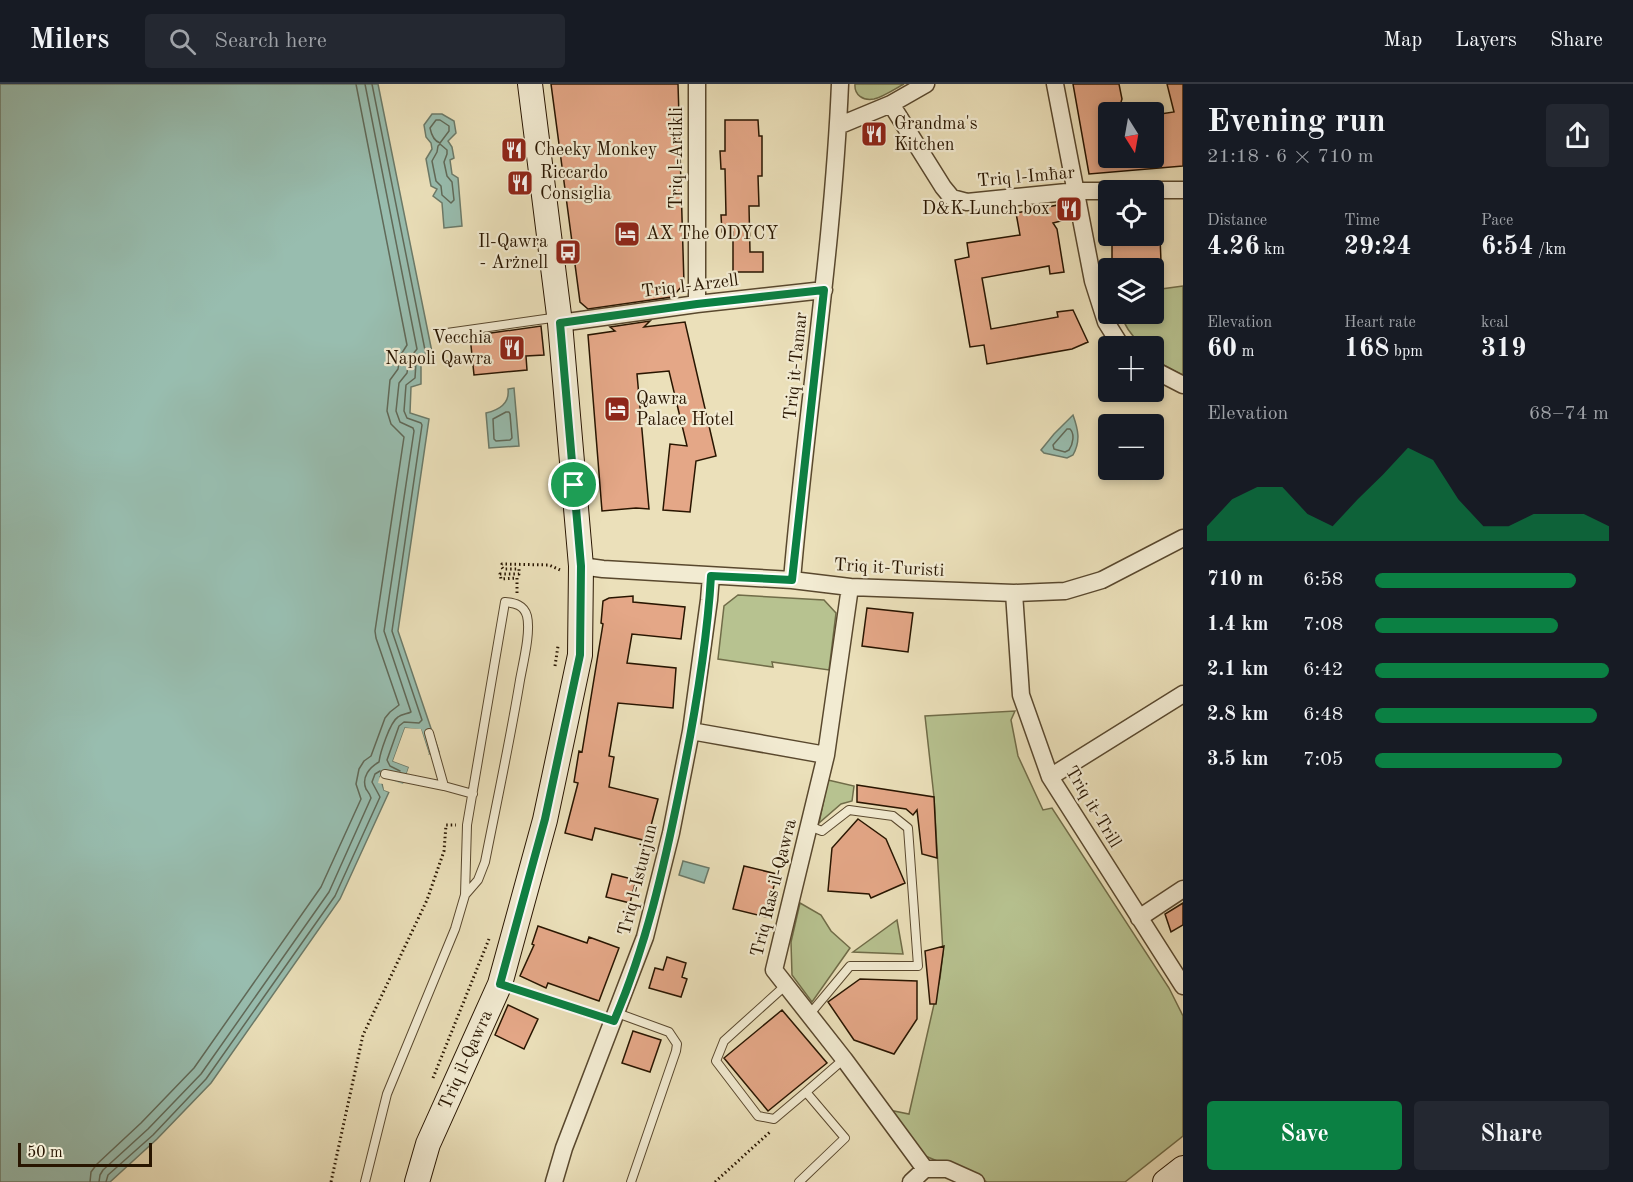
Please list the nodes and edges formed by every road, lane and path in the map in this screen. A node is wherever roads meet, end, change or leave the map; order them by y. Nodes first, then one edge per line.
1 (530, 84) edge
2 (697, 84) edge
3 (840, 84) edge
4 (926, 84) edge
5 (1055, 84) edge
6 (891, 104) junction
7 (838, 126) junction
8 (1164, 190) edge
9 (1183, 190) edge
10 (1077, 191) junction
11 (1098, 191) edge
12 (824, 290) junction
13 (697, 304) junction
14 (560, 320) junction
15 (447, 333) dead end
16 (1114, 336) edge
17 (1164, 376) edge
18 (1183, 386) edge
19 (1183, 538) edge
20 (581, 573) junction
21 (711, 576) junction
22 (792, 580) junction
23 (850, 587) junction
24 (1014, 593) junction
25 (505, 602) junction
26 (559, 639) dead end
27 (554, 673) dead end
28 (1183, 694) edge
29 (691, 731) junction
30 (429, 733) dead end
31 (826, 755) junction
32 (385, 774) dead end
33 (1050, 777) junction
34 (444, 786) junction
35 (473, 794) junction
36 (467, 825) junction
37 (809, 826) junction
38 (1183, 889) edge
39 (465, 895) junction
40 (1139, 918) junction
41 (490, 937) dead end
42 (500, 984) junction
43 (786, 986) junction
44 (1183, 986) edge
45 (809, 1015) junction
46 (615, 1017) junction
47 (844, 1059) junction
48 (429, 1087) dead end
49 (806, 1092) junction
50 (778, 1124) dead end
51 (1183, 1168) edge
52 (925, 1169) junction
53 (331, 1182) edge
54 (364, 1182) edge
55 (417, 1182) edge
56 (554, 1182) edge
57 (631, 1182) edge
58 (715, 1182) edge
59 (799, 1182) edge
60 (911, 1182) edge
61 (976, 1182) edge
62 (1165, 1182) edge

1 - 14 street, Triq il-Qawra
2 - 13 street, Triq l-Artikli
3 - 7 street, Triq it-Tamar
4 - 6 street
5 - 10 street
6 - 7 street
6 - 10 street, Triq l-Imħar
7 - 12 street, Triq it-Tamar
8 - 9 street
10 - 11 street, Triq l-Imħar
10 - 16 street
12 - 13 street, Triq l-Arzell
12 - 22 street, Triq it-Tamar
13 - 14 street, Triq l-Arzell
14 - 15 lane
14 - 20 street, Triq il-Qawra
17 - 18 street
19 - 24 street, Triq it-Turisti
20 - 21 street, Triq it-Turisti
20 - 25 path
20 - 42 street, Triq il-Qawra
21 - 22 street, Triq it-Turisti
21 - 29 street, Triq l-Isturjun
22 - 23 street, Triq it-Turisti
23 - 24 street, Triq it-Turisti
23 - 31 street, Triq Ras il-Qawra
24 - 33 street, Triq it-Trill
25 - 35 lane
25 - 39 lane
26 - 27 path
28 - 33 street
29 - 31 street
29 - 46 street, Triq l-Isturjun
30 - 34 lane
31 - 37 street, Triq Ras il-Qawra
32 - 34 lane
33 - 40 street, Triq it-Trill
34 - 35 lane
35 - 36 lane
36 - 39 lane
36 - 53 path
37 - 43 street, Triq Ras il-Qawra
37 - 45 lane
38 - 40 street
39 - 54 lane
40 - 44 street, Triq it-Trill
41 - 48 path
42 - 46 path
42 - 55 street, Triq il-Qawra
43 - 45 street, Triq Ras il-Qawra
43 - 49 lane
45 - 47 street, Triq Ras il-Qawra
46 - 56 street, Triq l-Isturjun
46 - 57 lane
47 - 49 lane
47 - 52 street, Triq Ras il-Qawra
49 - 59 lane
50 - 58 path
51 - 62 street
52 - 60 street
52 - 61 street

